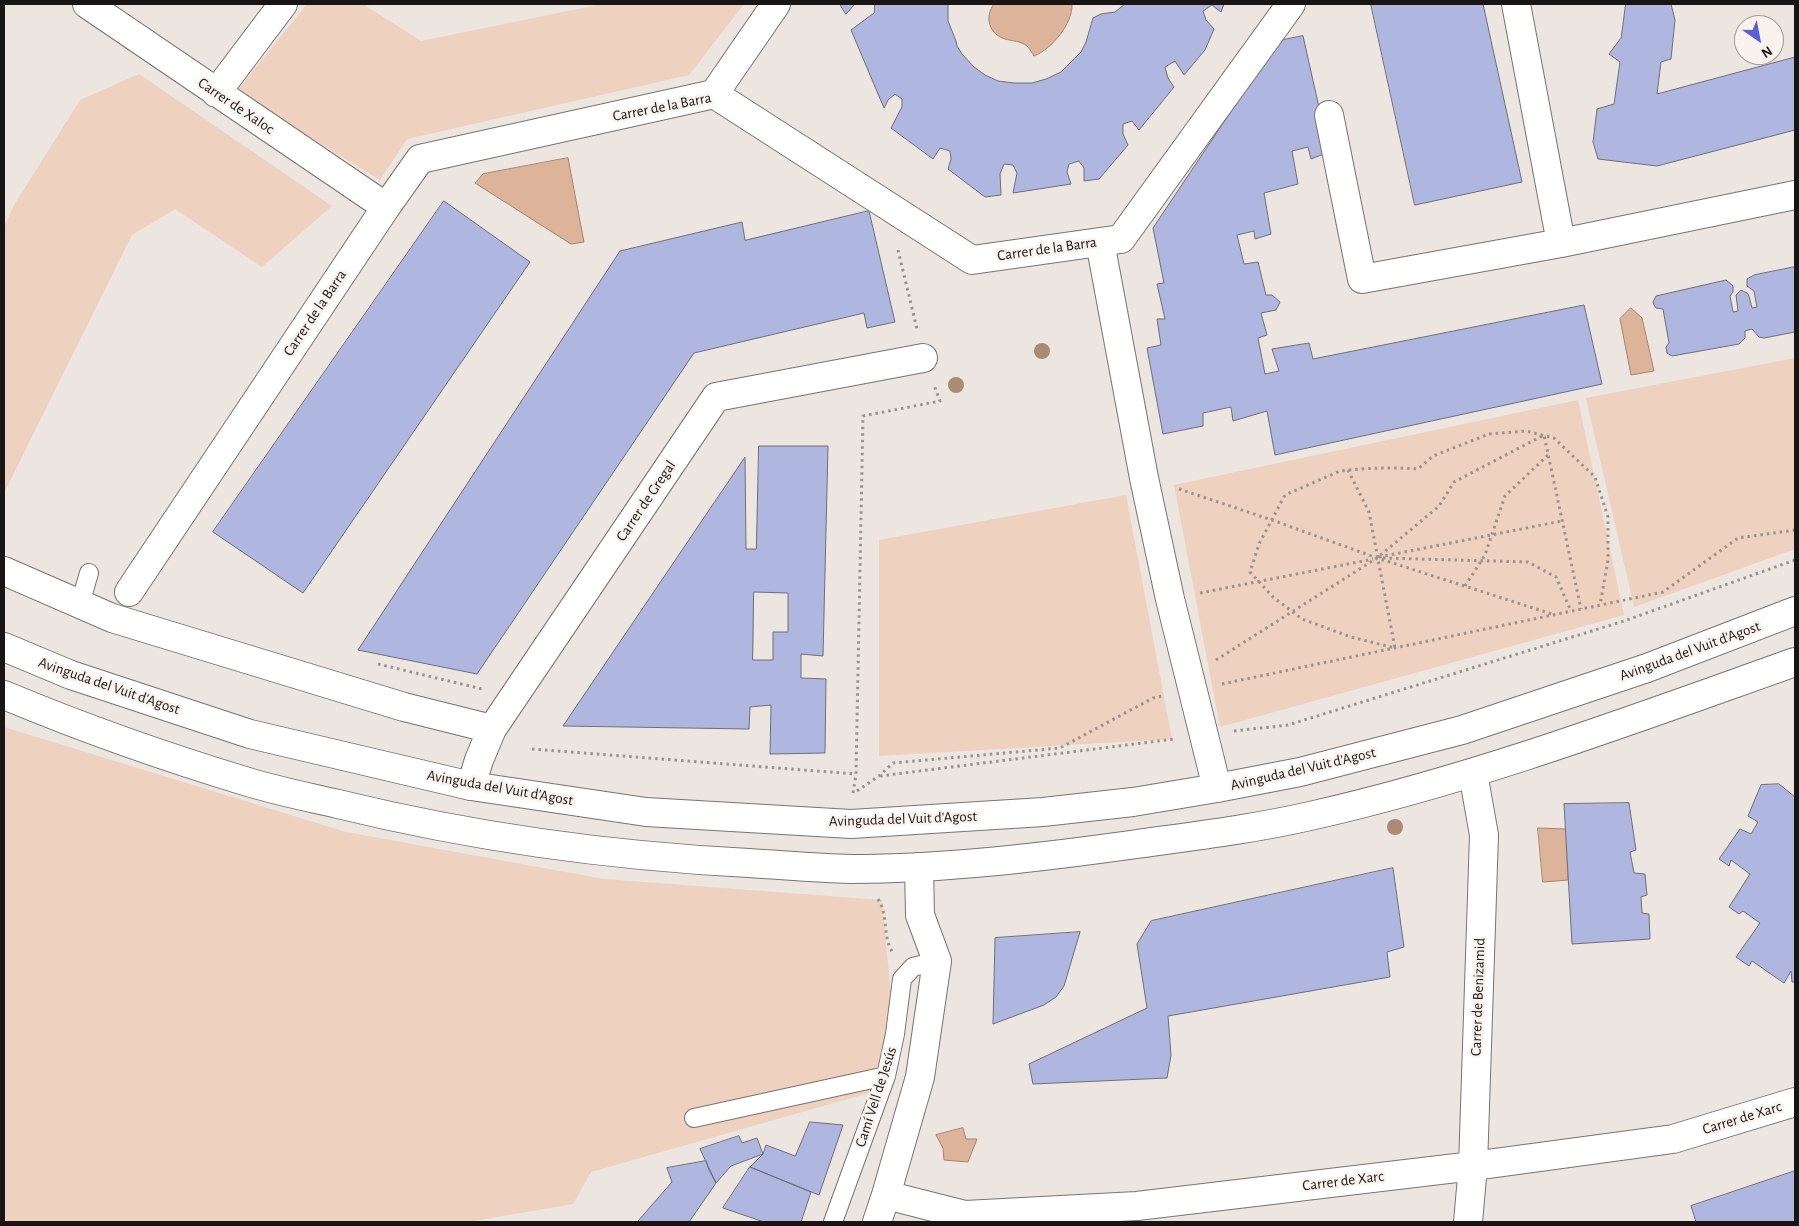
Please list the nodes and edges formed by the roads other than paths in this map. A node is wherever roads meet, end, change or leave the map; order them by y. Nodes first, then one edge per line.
1 (87, 4) edge
2 (283, 4) edge
3 (776, 4) edge
4 (1291, 4) edge
5 (1516, 4) edge
6 (216, 93) junction
7 (714, 94) junction
8 (1329, 116) dead end
9 (1795, 195) edge
10 (386, 208) junction
11 (1100, 242) junction
12 (1561, 244) junction
13 (923, 358) road end
14 (4, 571) edge
15 (89, 573) dead end
16 (129, 592) dead end
17 (80, 604) junction
18 (1795, 611) edge
19 (4, 647) edge
20 (1795, 662) edge
21 (4, 695) edge
22 (492, 728) junction
23 (1473, 773) junction
24 (471, 786) junction
25 (1217, 788) junction
26 (919, 867) junction
27 (938, 961) junction
28 (886, 1076) junction
29 (1795, 1102) edge
30 (694, 1118) dead end
31 (1473, 1166) junction
32 (886, 1194) junction
33 (833, 1222) edge
34 (877, 1222) edge
35 (1468, 1222) edge

1 - 6 street, Carrer de Xaloc
2 - 6 street
3 - 7 street
4 - 11 street, Carrer de la Barra
5 - 12 street
6 - 10 street, Carrer de Xaloc
7 - 10 street, Carrer de la Barra
7 - 11 street, Carrer de la Barra
8 - 12 street
9 - 12 street
10 - 16 street, Carrer de la Barra
11 - 25 street
13 - 22 street, Carrer de Gregal
14 - 17 street
15 - 17 lane
17 - 22 street
18 - 25 street, Avinguda del Vuit d'Agost
19 - 24 street, Avinguda del Vuit d'Agost
20 - 23 street
21 - 26 street
22 - 24 street, Carrer de Gregal
23 - 26 street
23 - 31 street, Carrer de Benizamid
24 - 25 street, Avinguda del Vuit d'Agost
26 - 27 street
27 - 28 lane, Camí Vell de Jesús
27 - 32 street
28 - 30 lane
28 - 33 lane, Camí Vell de Jesús
29 - 31 street, Carrer de Xarc
31 - 32 street, Carrer de Xarc
31 - 35 street, Carrer de Benizamid
32 - 34 street

